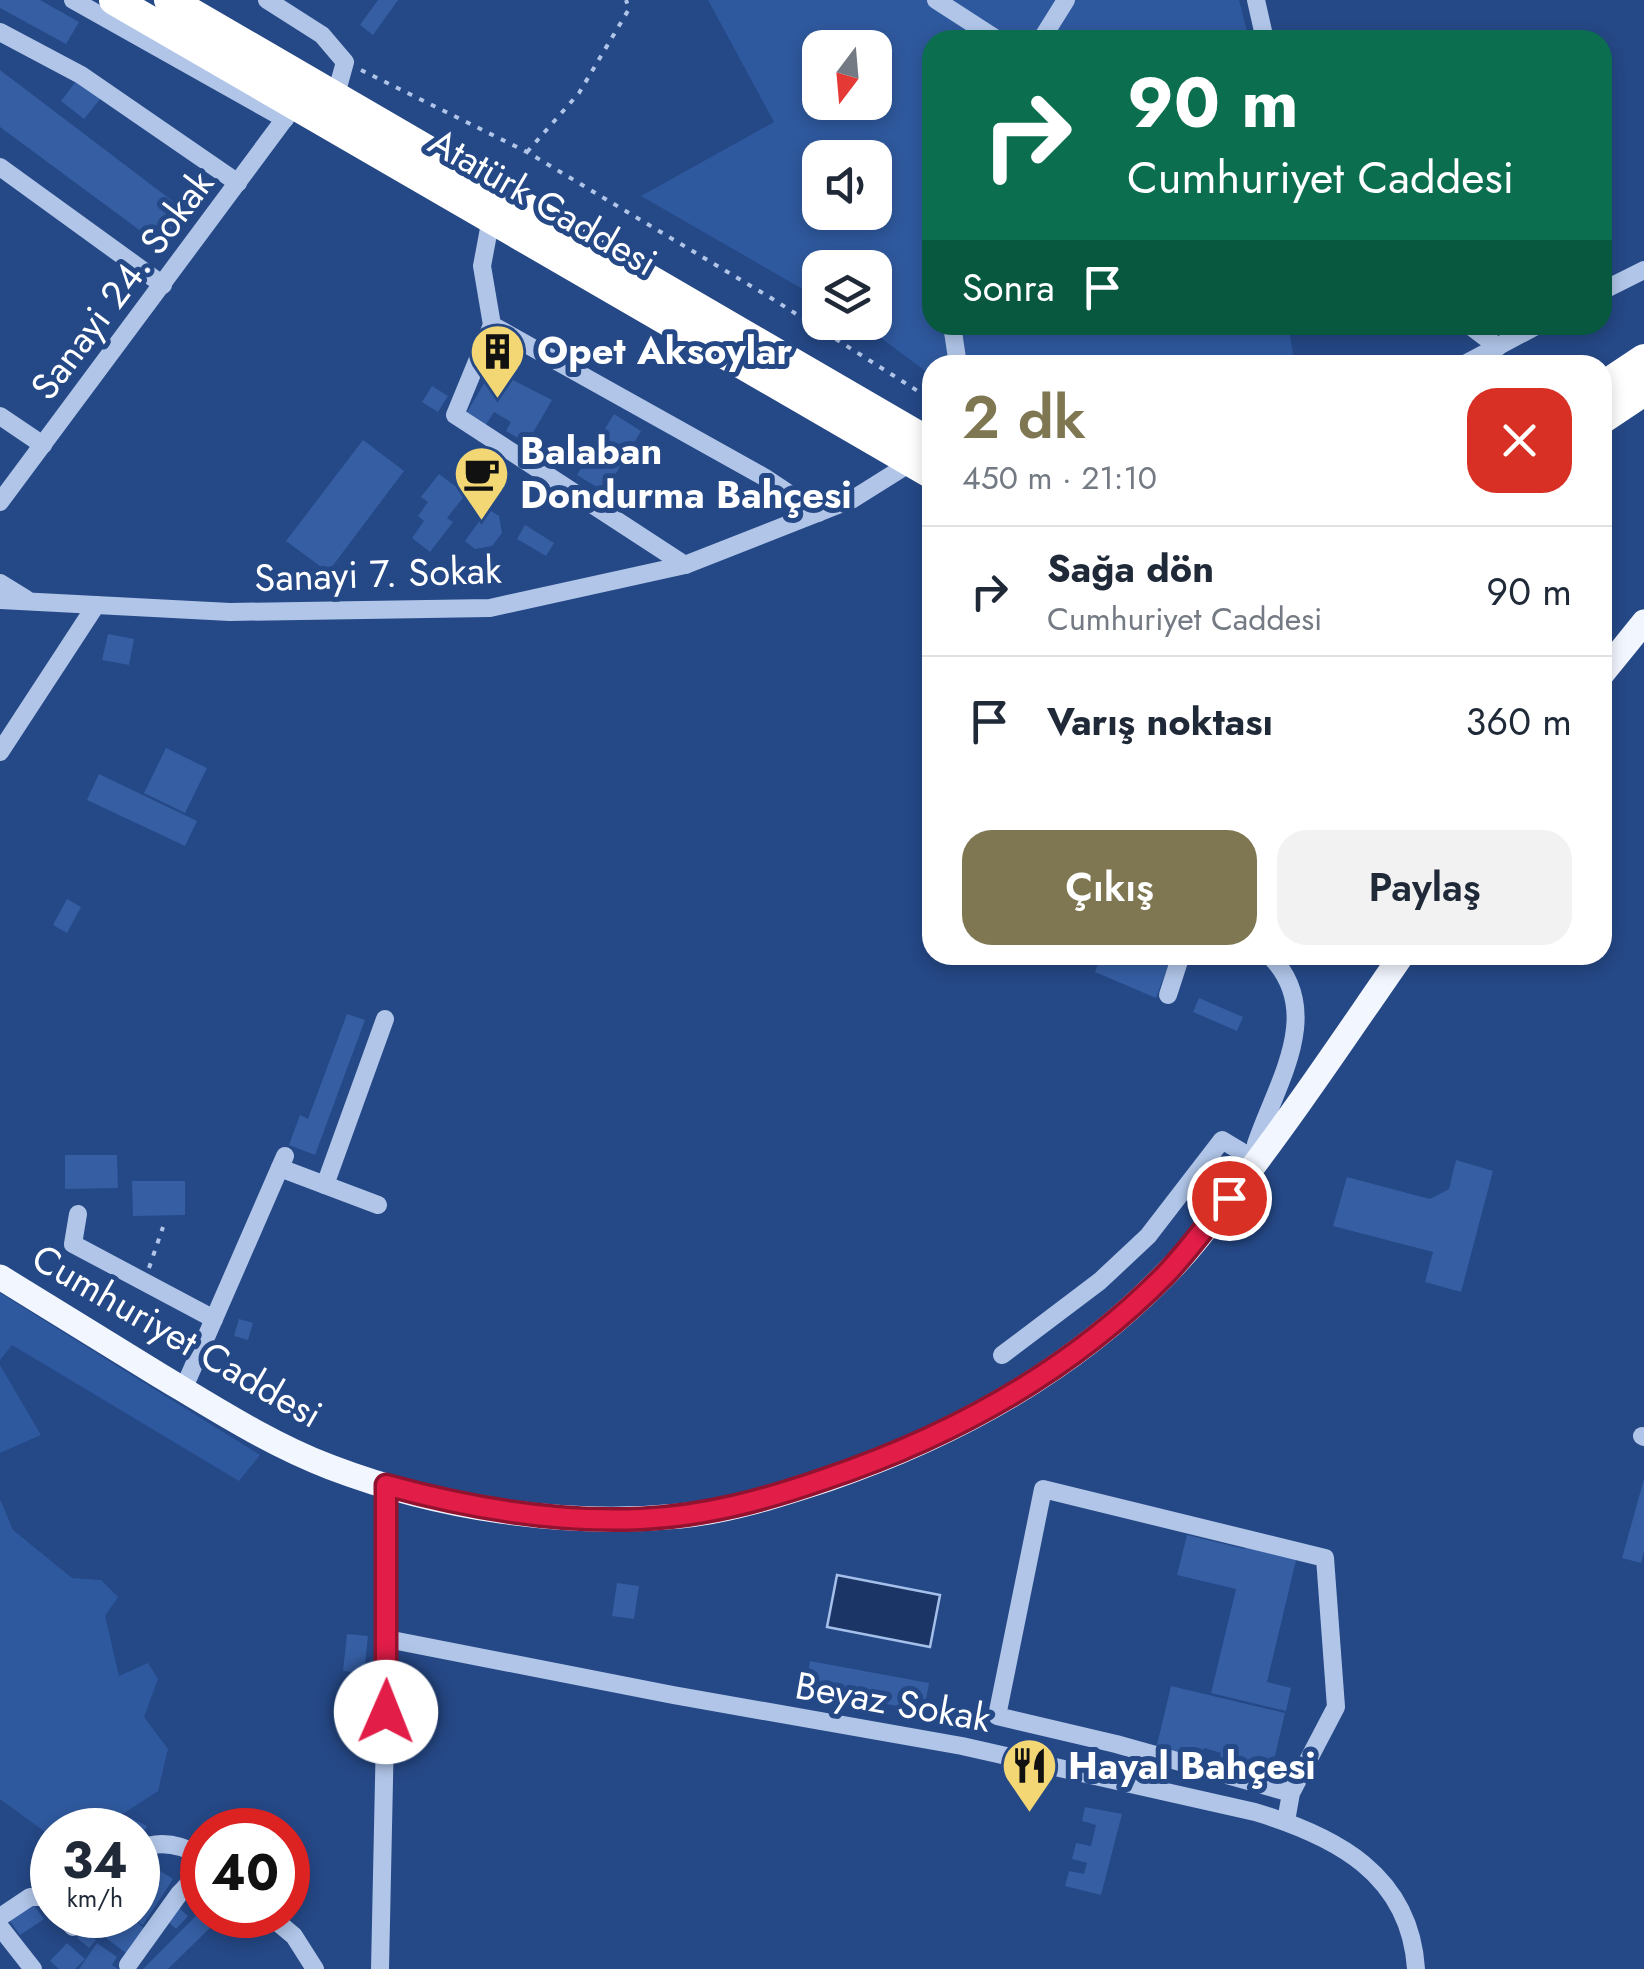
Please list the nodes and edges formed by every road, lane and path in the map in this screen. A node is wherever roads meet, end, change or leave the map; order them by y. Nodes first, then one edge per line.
1 (73, 0) edge
2 (114, 0) edge
3 (168, 0) edge
4 (268, 0) edge
5 (626, 0) edge
6 (936, 0) edge
7 (1066, 0) edge
8 (1256, 0) edge
9 (982, 30) edge
10 (1047, 30) edge
11 (1264, 30) edge
12 (0, 32) edge
13 (344, 62) junction
14 (335, 98) junction
15 (290, 112) junction
16 (527, 152) junction
17 (0, 166) edge
18 (238, 183) junction
19 (492, 218) junction
20 (1644, 270) edge
21 (163, 285) junction
22 (1612, 286) edge
23 (492, 325) junction
24 (1483, 335) edge
25 (1520, 335) edge
26 (1498, 347) junction
27 (1482, 355) edge
28 (1644, 359) edge
29 (1612, 380) edge
30 (1644, 391) edge
31 (922, 394) edge
32 (1612, 412) edge
33 (0, 416) edge
34 (43, 445) junction
35 (922, 458) edge
36 (922, 458) edge
37 (922, 462) edge
38 (0, 502) edge
39 (818, 514) junction
40 (685, 565) junction
41 (0, 583) edge
42 (0, 600) edge
43 (31, 602) junction
44 (96, 605) junction
45 (1644, 622) edge
46 (1612, 662) edge
47 (0, 752) edge
48 (1178, 965) edge
49 (1276, 965) edge
50 (1395, 965) edge
51 (1168, 995) dead end
52 (386, 1019) dead end
53 (1257, 1161) junction
54 (325, 1185) junction
55 (378, 1205) dead end
56 (78, 1214) dead end
57 (162, 1228) dead end
58 (0, 1277) edge
59 (145, 1282) junction
60 (214, 1319) junction
61 (1002, 1355) dead end
62 (183, 1390) junction
63 (386, 1485) junction
64 (387, 1639) junction
65 (1291, 1793) junction
66 (1286, 1821) junction
67 (180, 1893) edge
68 (30, 1897) edge
69 (0, 1918) edge
70 (0, 1927) edge
71 (295, 1938) edge
72 (128, 1965) dead end
73 (33, 1969) edge
74 (315, 1969) edge
75 (380, 1969) edge
76 (1416, 1969) edge

1 - 15 street
2 - 15 highway, Atatürk Caddesi
3 - 14 highway, Atatürk Caddesi
4 - 13 street
5 - 16 path
6 - 9 street
7 - 10 street
8 - 11 street
12 - 18 street
13 - 14 street
13 - 16 path
14 - 35 highway, Atatürk Caddesi
15 - 18 street, Sanayi 24. Sokak
15 - 19 highway, Atatürk Caddesi
16 - 31 path
17 - 21 street
18 - 21 street, Sanayi 24. Sokak
19 - 23 street
19 - 36 highway, Atatürk Caddesi
20 - 22 street
21 - 34 street, Sanayi 24. Sokak
23 - 39 street
23 - 40 street
24 - 26 street
25 - 26 street
26 - 27 street
28 - 29 highway
30 - 32 highway
33 - 34 street
34 - 38 street, Sanayi 24. Sokak
37 - 39 street, Sanayi 7. Sokak
39 - 40 street, Sanayi 7. Sokak
40 - 44 street, Sanayi 7. Sokak
41 - 43 street
42 - 43 street, Sanayi 7. Sokak
43 - 44 street, Sanayi 7. Sokak
44 - 47 street
45 - 46 main road
48 - 51 street
49 - 53 street
50 - 53 main road, Cumhuriyet Caddesi
52 - 54 street
53 - 61 street
53 - 63 main road, Cumhuriyet Caddesi
54 - 55 street
54 - 60 street
56 - 59 street
57 - 59 path
58 - 62 main road, Cumhuriyet Caddesi
59 - 60 street
60 - 62 street
62 - 63 main road, Cumhuriyet Caddesi
63 - 64 street
64 - 66 street, Beyaz Sokak
64 - 75 street
65 - 65 street
65 - 66 street
66 - 76 street, Beyaz Sokak
67 - 72 street
68 - 69 street
70 - 73 street
71 - 74 street

